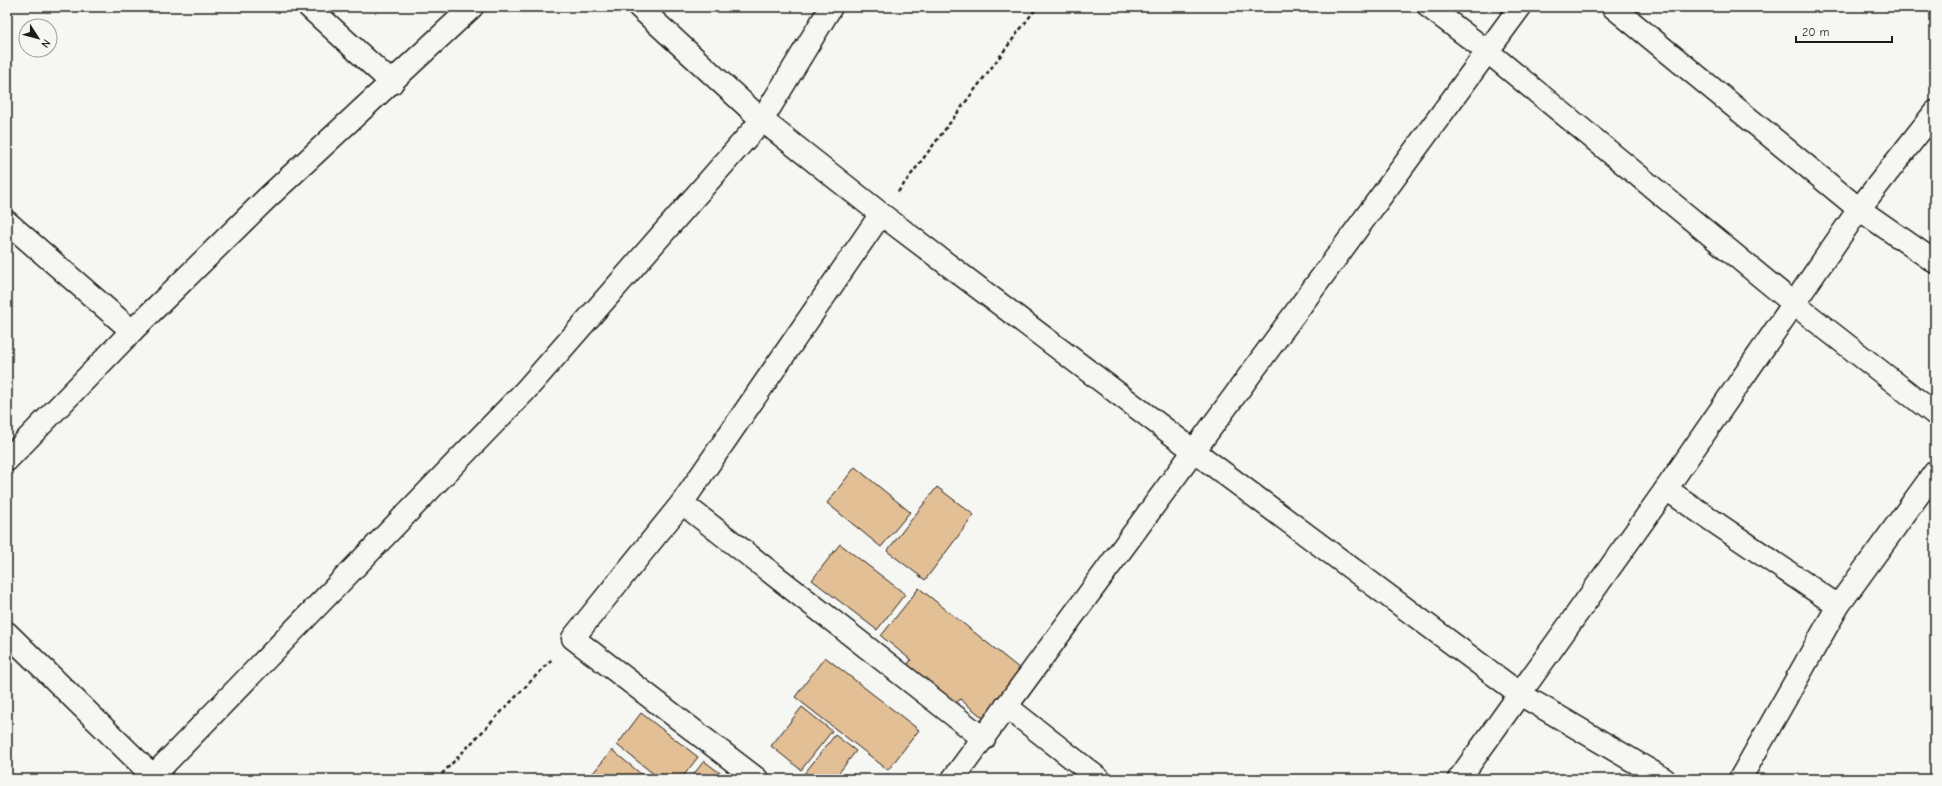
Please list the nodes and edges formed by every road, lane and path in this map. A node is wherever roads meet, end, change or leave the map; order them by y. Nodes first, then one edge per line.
1 (309, 7) edge
2 (472, 7) edge
3 (639, 7) edge
4 (831, 7) edge
5 (1037, 7) edge
6 (1429, 7) edge
7 (1520, 7) edge
8 (1613, 7) edge
9 (1487, 51) junction
10 (392, 83) junction
11 (1935, 112) edge
12 (762, 120) junction
13 (1859, 209) junction
14 (882, 214) junction
15 (7, 222) edge
16 (1935, 262) edge
17 (1793, 303) junction
18 (132, 331) junction
19 (1935, 414) edge
20 (1194, 451) junction
21 (7, 460) edge
22 (1935, 472) edge
23 (1666, 489) junction
24 (682, 503) junction
25 (1838, 606) junction
26 (7, 633) edge
27 (572, 638) junction
28 (1520, 694) junction
29 (1006, 706) junction
30 (984, 739) junction
31 (153, 778) edge
32 (437, 779) edge
33 (757, 779) edge
34 (953, 779) edge
35 (1099, 779) edge
36 (1459, 779) edge
37 (1664, 779) edge
38 (1740, 779) edge

1 - 10 street
2 - 10 street
3 - 12 street
4 - 12 street
5 - 14 path
6 - 9 street
7 - 9 street
8 - 13 street
9 - 17 street
9 - 20 street
10 - 18 street
11 - 13 street
12 - 14 street
12 - 31 street
13 - 16 street
13 - 17 street
14 - 20 street
14 - 24 street
15 - 18 street
17 - 19 street
17 - 23 street
18 - 21 street
20 - 28 street
20 - 29 street
22 - 25 street
23 - 25 street
23 - 28 street
24 - 27 street
24 - 30 street
25 - 38 street
26 - 31 street
27 - 32 path
27 - 33 street
28 - 36 street
28 - 37 street
29 - 30 street
29 - 35 street
30 - 34 street

